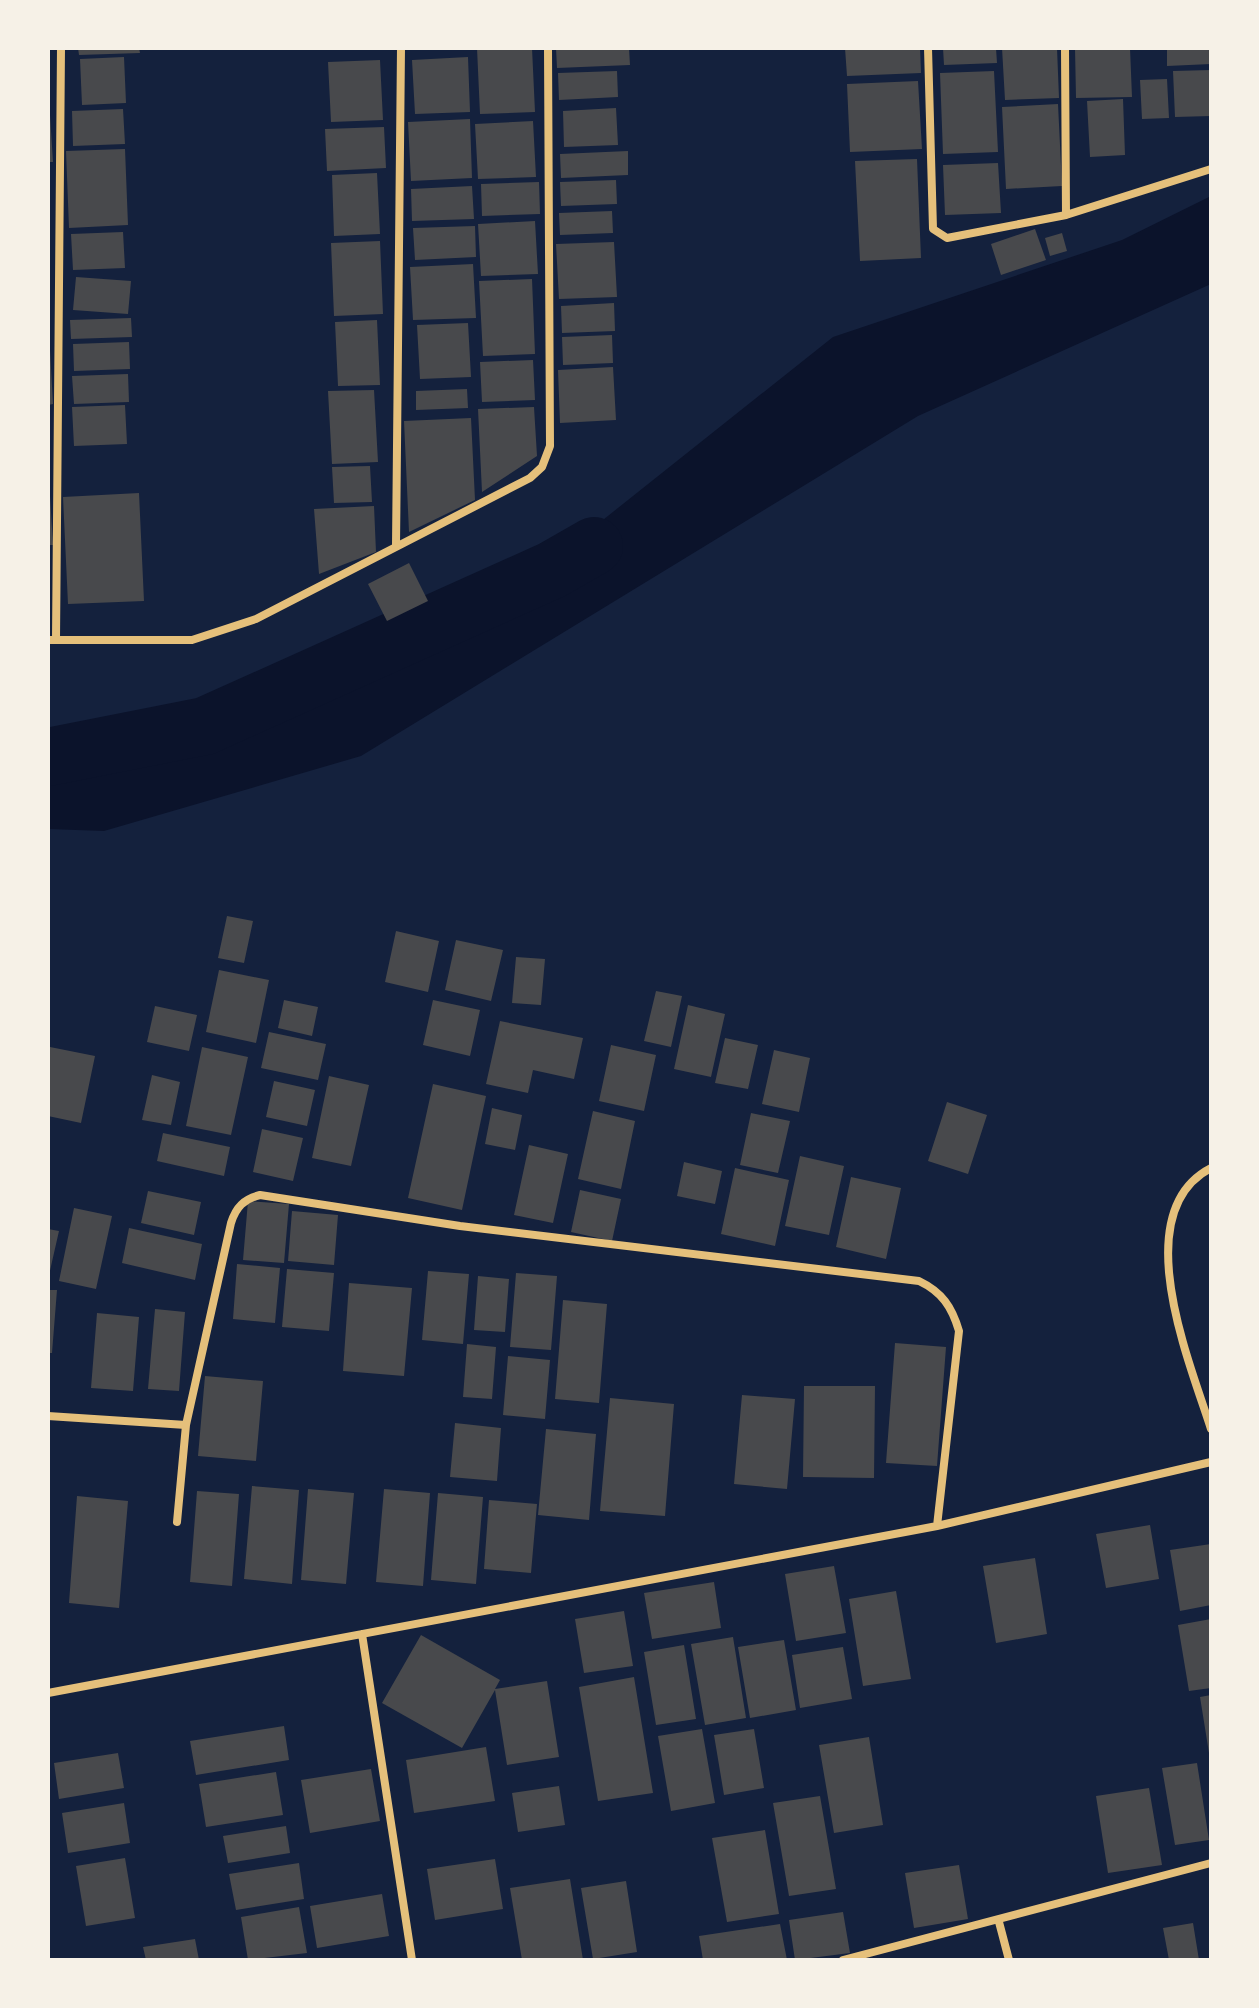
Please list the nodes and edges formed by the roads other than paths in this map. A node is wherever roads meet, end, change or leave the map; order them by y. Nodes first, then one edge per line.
1 (61, 48) edge
2 (401, 48) edge
3 (548, 48) edge
4 (928, 48) edge
5 (1065, 48) edge
6 (1211, 169) edge
7 (1066, 215) junction
8 (53, 330) edge
9 (396, 546) junction
10 (52, 640) edge
11 (1211, 1168) edge
12 (48, 1416) edge
13 (186, 1425) junction
14 (1211, 1429) edge
15 (1211, 1462) edge
16 (177, 1522) dead end
17 (937, 1526) junction
18 (362, 1634) junction
19 (48, 1693) edge
20 (1211, 1863) edge
21 (999, 1922) junction
22 (412, 1960) edge
23 (843, 1960) edge
24 (1009, 1960) edge

1 - 8 street
2 - 9 street
3 - 9 street
4 - 7 street
5 - 7 street
6 - 7 street
8 - 10 street
9 - 10 street
11 - 14 street
12 - 13 street
13 - 16 street
13 - 17 street
15 - 17 street
17 - 18 street
18 - 19 street
18 - 22 street
20 - 21 street
21 - 23 street
21 - 24 street

